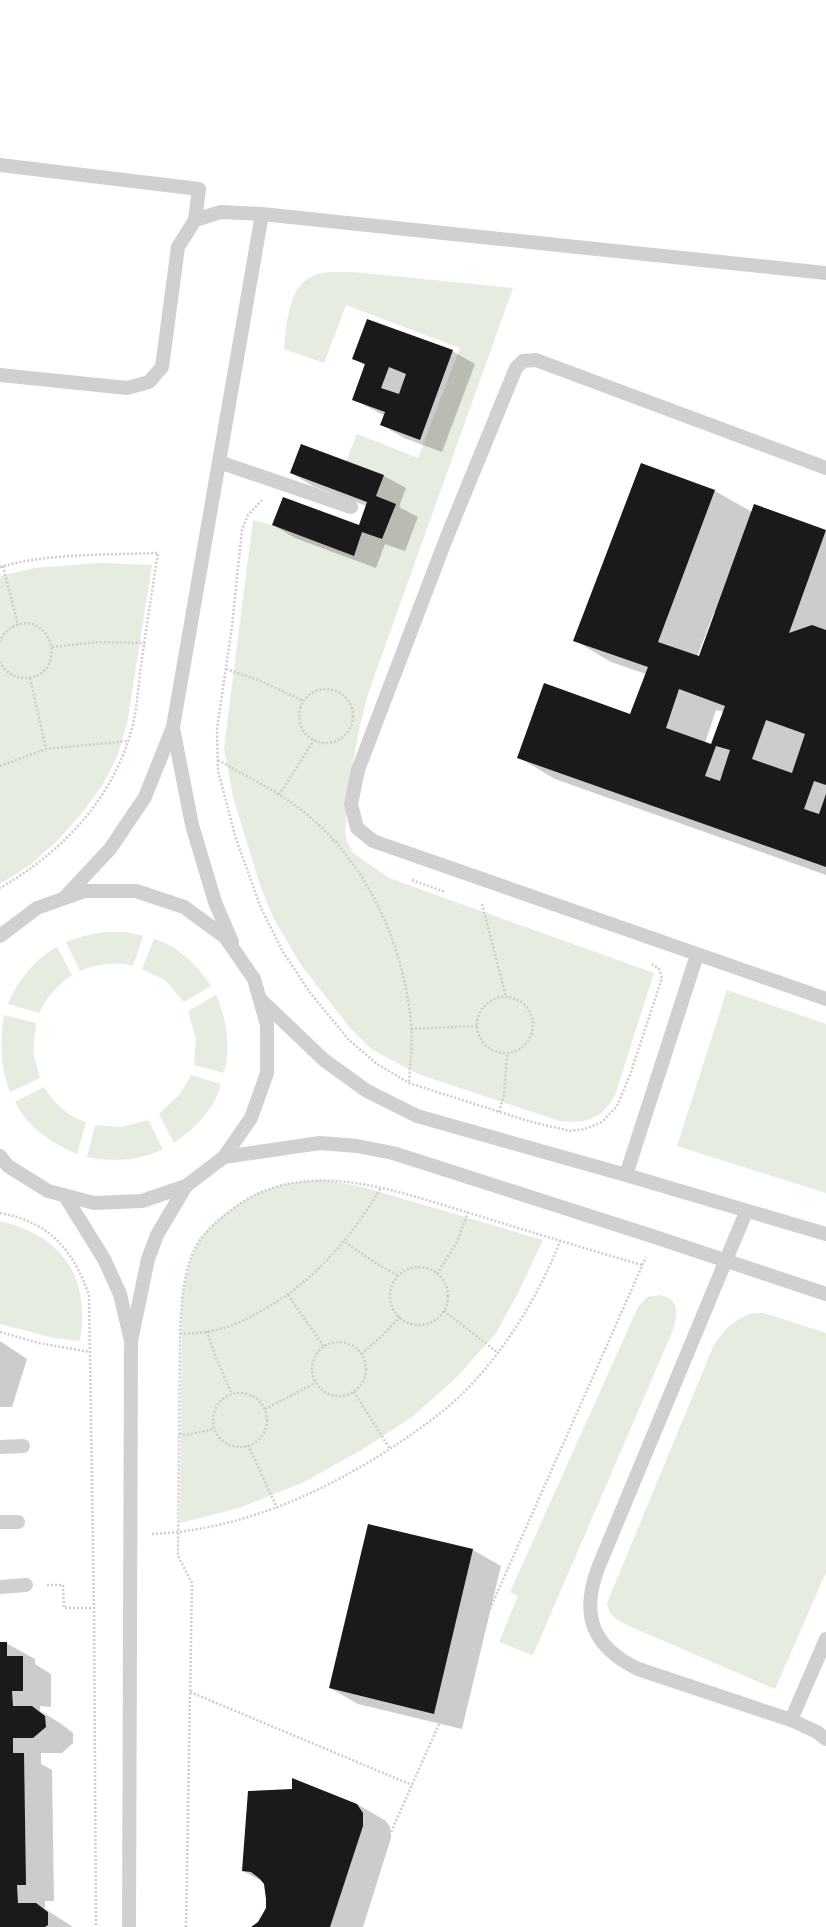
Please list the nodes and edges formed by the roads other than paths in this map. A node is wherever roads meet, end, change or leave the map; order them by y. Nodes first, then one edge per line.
1 (0, 165) edge
2 (262, 214) junction
3 (195, 220) junction
4 (826, 273) edge
5 (0, 375) edge
6 (219, 462) junction
7 (826, 468) edge
8 (351, 507) dead end
9 (173, 727) junction
10 (64, 898) junction
11 (0, 936) edge
12 (237, 955) junction
13 (697, 955) junction
14 (259, 998) junction
15 (826, 999) edge
16 (0, 1156) edge
17 (224, 1157) junction
18 (626, 1175) junction
19 (186, 1186) junction
20 (65, 1196) junction
21 (746, 1212) junction
22 (826, 1234) edge
23 (727, 1260) junction
24 (826, 1294) edge
25 (131, 1341) junction
26 (23, 1446) dead end
27 (0, 1447) edge
28 (0, 1522) edge
29 (18, 1522) dead end
30 (26, 1585) road end
31 (0, 1587) edge
32 (826, 1639) edge
33 (791, 1720) junction
34 (826, 1739) edge
35 (129, 1927) edge

1 - 3 lane
2 - 3 lane
2 - 4 lane
2 - 6 lane
3 - 5 lane
6 - 8 lane
6 - 9 lane
7 - 13 lane
9 - 10 lane
9 - 12 lane
10 - 11 lane
10 - 12 lane
12 - 14 lane
13 - 15 lane
13 - 18 lane
14 - 17 lane
14 - 18 lane
16 - 20 lane
17 - 19 lane
17 - 23 lane
18 - 21 lane
19 - 20 lane
19 - 25 lane
20 - 25 lane
21 - 22 lane
21 - 23 lane
23 - 24 lane
23 - 33 lane
25 - 35 lane
26 - 27 lane
28 - 29 lane
30 - 31 lane
32 - 33 lane
33 - 34 lane

